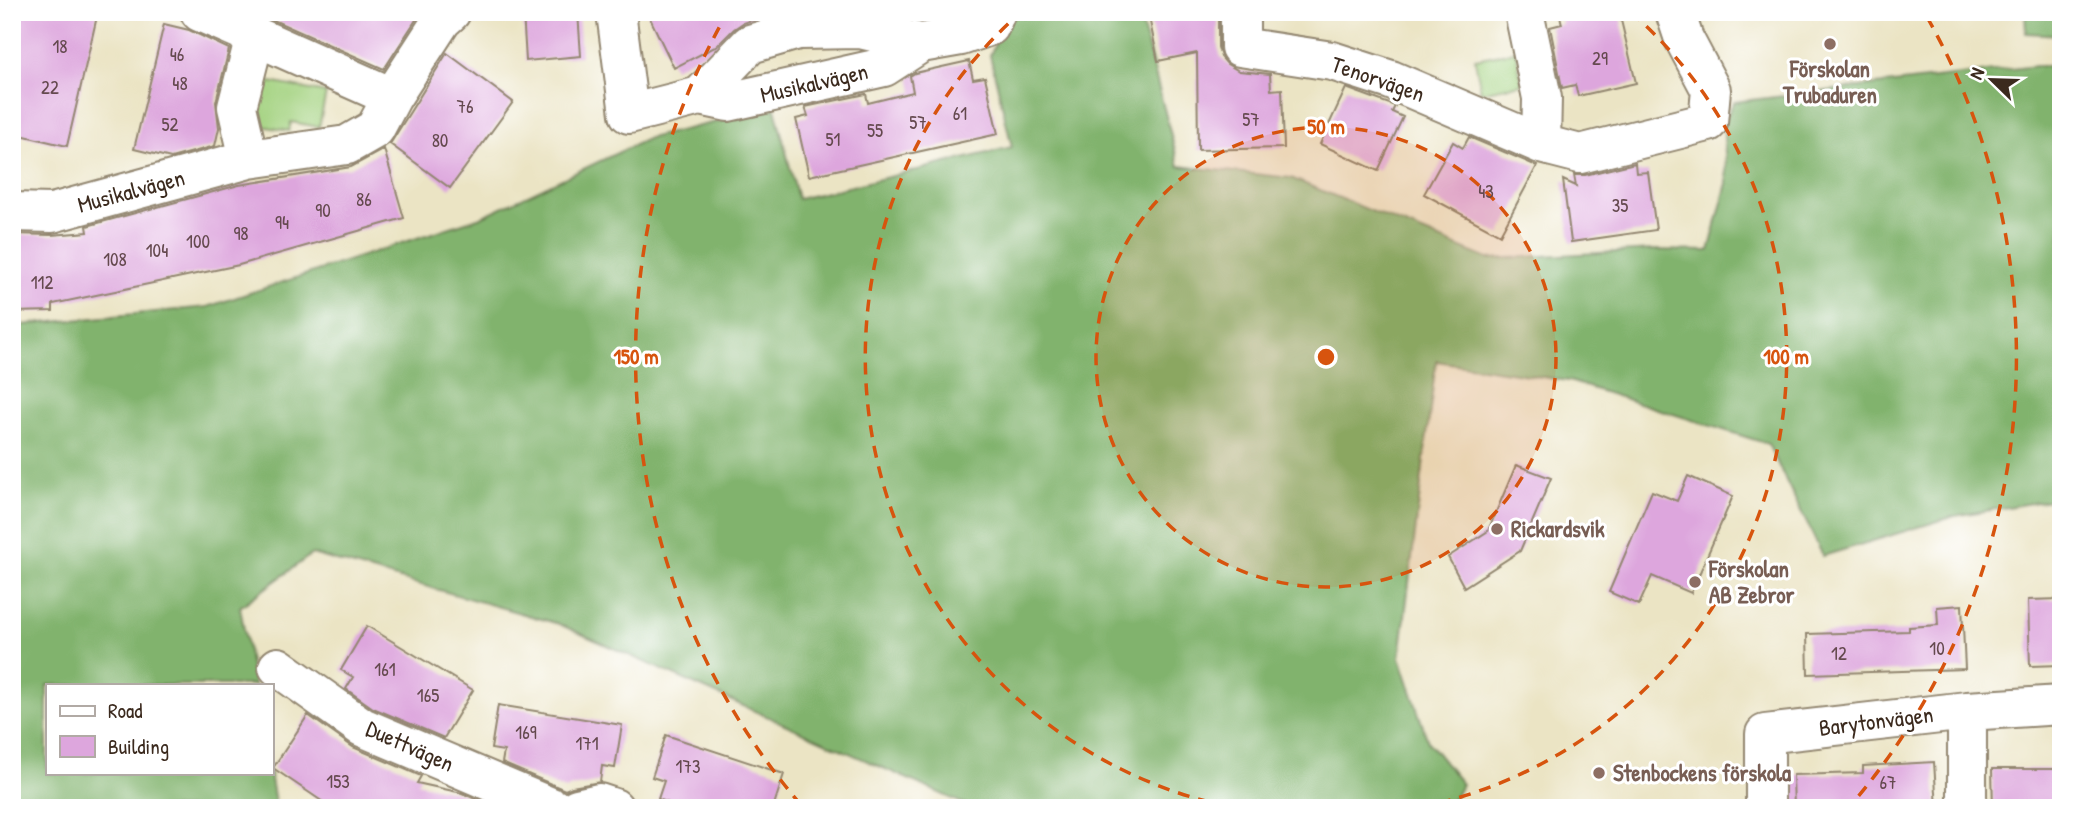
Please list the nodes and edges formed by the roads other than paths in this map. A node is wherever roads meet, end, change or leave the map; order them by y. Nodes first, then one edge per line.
1 (200, 12) edge
2 (451, 12) edge
3 (616, 12) edge
4 (996, 12) edge
5 (1240, 12) edge
6 (1524, 12) edge
7 (1675, 12) edge
8 (798, 21) edge
9 (255, 36) junction
10 (921, 43) junction
11 (700, 96) junction
12 (392, 97) junction
13 (1541, 144) junction
14 (249, 159) junction
15 (12, 212) edge
16 (278, 667) dead end
17 (2061, 705) edge
18 (1967, 711) junction
19 (553, 808) edge
20 (577, 808) edge
21 (614, 808) edge
22 (1765, 808) edge
23 (1967, 808) edge

1 - 9 street
2 - 12 street, Musikalvägen
3 - 11 street, Musikalvägen
4 - 10 street, Musikalvägen
5 - 13 street, Tenorvägen
6 - 13 street
7 - 13 street, Tenorvägen
8 - 10 street, Musikalvägen
8 - 11 street, Musikalvägen
9 - 12 street
9 - 14 street
10 - 11 street, Musikalvägen
12 - 14 street, Musikalvägen
14 - 15 street, Musikalvägen
16 - 19 street, Duettvägen
17 - 18 street, Barytonvägen
18 - 22 street, Barytonvägen
18 - 23 street
20 - 21 street

